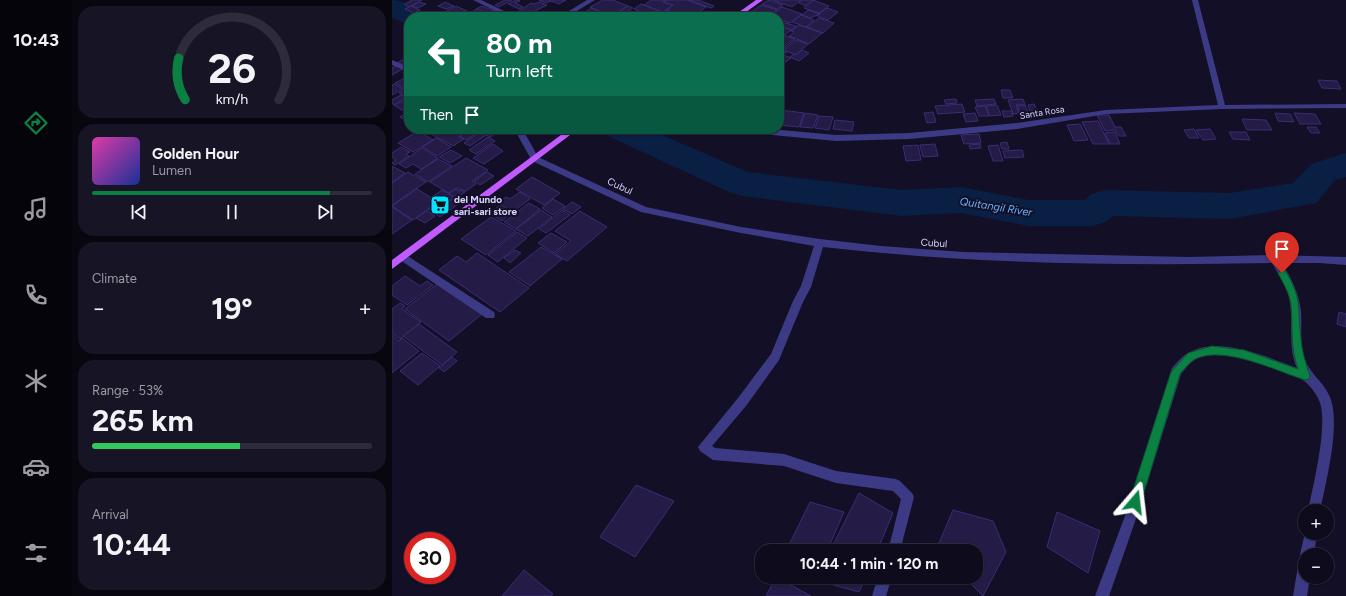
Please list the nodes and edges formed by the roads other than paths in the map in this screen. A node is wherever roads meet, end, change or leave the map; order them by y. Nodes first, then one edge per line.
1 (476, 0) edge
2 (592, 0) edge
3 (760, 0) edge
4 (1195, 0) edge
5 (503, 12) edge
6 (571, 12) edge
7 (742, 12) edge
8 (392, 62) edge
9 (404, 68) edge
10 (1222, 106) junction
11 (1346, 106) edge
12 (784, 133) edge
13 (521, 134) edge
14 (567, 134) edge
15 (535, 159) junction
16 (820, 243) junction
17 (403, 257) junction
18 (1274, 259) junction
19 (1346, 261) edge
20 (392, 265) edge
21 (490, 315) dead end
22 (1305, 376) junction
23 (1315, 504) edge
24 (896, 544) edge
25 (883, 584) edge
26 (1302, 584) edge
27 (879, 596) edge
28 (1102, 596) edge
29 (1300, 596) edge

1 - 5 street
2 - 6 street
3 - 7 main road
4 - 10 street
8 - 9 street
10 - 11 street, Santa Rosa
10 - 12 street, Santa Rosa
13 - 15 street
14 - 15 main road
15 - 16 street, Cubul
15 - 17 main road
16 - 18 street, Cubul
16 - 24 street
17 - 20 main road
17 - 21 street
18 - 19 street, Cubul
18 - 22 street
22 - 23 street
22 - 28 street
25 - 27 street
26 - 29 street

